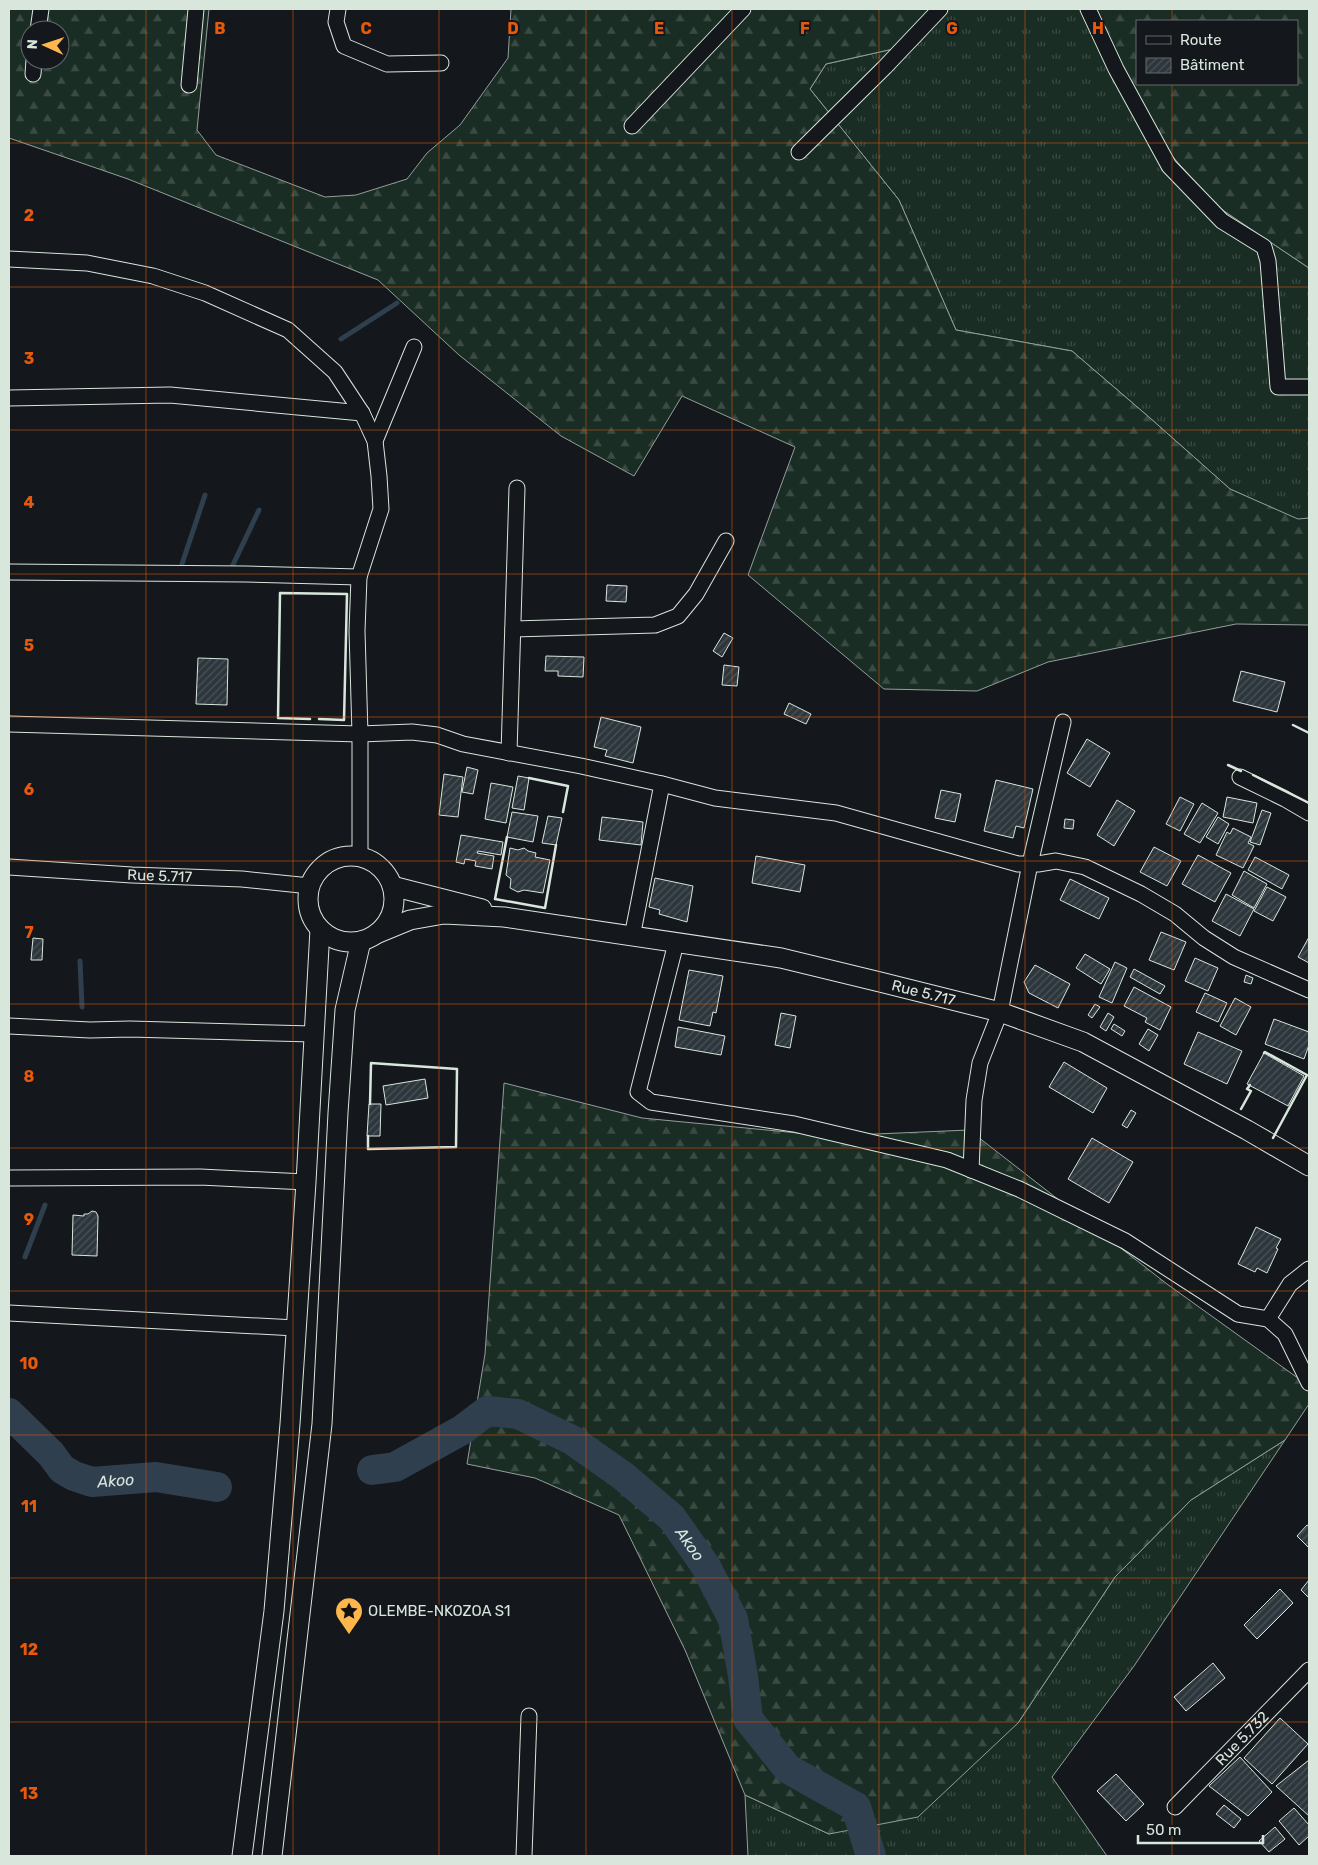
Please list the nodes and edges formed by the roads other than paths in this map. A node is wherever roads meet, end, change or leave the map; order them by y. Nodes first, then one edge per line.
1 (196, 9) edge
2 (338, 9) edge
3 (743, 9) edge
4 (940, 9) edge
5 (1088, 9) edge
6 (441, 63) dead end
7 (188, 85) dead end
8 (632, 126) dead end
9 (799, 152) dead end
10 (9, 259) edge
11 (414, 347) dead end
12 (1309, 387) edge
13 (9, 398) edge
14 (362, 413) junction
15 (375, 440) junction
16 (517, 488) dead end
17 (726, 541) dead end
18 (9, 572) edge
19 (359, 577) junction
20 (513, 628) junction
21 (1063, 722) dead end
22 (9, 724) edge
23 (360, 734) junction
24 (510, 753) junction
25 (1240, 777) dead end
26 (662, 784) junction
27 (1309, 813) edge
28 (360, 856) junction
29 (1030, 864) junction
30 (9, 867) edge
31 (310, 886) junction
32 (392, 886) junction
33 (504, 917) junction
34 (320, 929) junction
35 (632, 937) junction
36 (368, 938) junction
37 (676, 943) junction
38 (1309, 990) edge
39 (1000, 1012) junction
40 (9, 1026) edge
41 (313, 1034) junction
42 (1309, 1166) edge
43 (971, 1170) junction
44 (9, 1178) edge
45 (306, 1182) junction
46 (1309, 1269) edge
47 (9, 1313) edge
48 (1268, 1319) junction
49 (296, 1328) junction
50 (1309, 1384) edge
51 (1309, 1670) edge
52 (529, 1716) dead end
53 (1175, 1807) dead end
54 (242, 1856) edge
55 (272, 1856) edge
56 (524, 1856) edge

1 - 7 street
2 - 6 street
3 - 8 street
4 - 9 street
5 - 12 street
10 - 14 street
11 - 15 street
13 - 14 street
14 - 15 street
15 - 19 street
16 - 20 street
17 - 20 street
18 - 19 street
19 - 23 street
20 - 24 street
21 - 29 street
22 - 23 street
23 - 24 street
23 - 28 street
24 - 26 street
25 - 27 street
26 - 29 street
26 - 35 street
28 - 31 street
28 - 32 street
29 - 38 street
29 - 39 street
30 - 31 street, Rue 5.717
31 - 34 street
32 - 33 street, Rue 5.717
32 - 36 street
33 - 35 street, Rue 5.717
33 - 36 street, Rue 5.717
34 - 36 street
34 - 41 street
35 - 37 street, Rue 5.717
36 - 55 street
37 - 39 street, Rue 5.717
37 - 43 street
39 - 42 street, Rue 5.717
39 - 43 street
40 - 41 street
41 - 45 street
43 - 48 street
44 - 45 street
45 - 49 street
46 - 48 street
47 - 49 street
48 - 50 street
49 - 54 street
51 - 53 street, Rue 5.732
52 - 56 street

